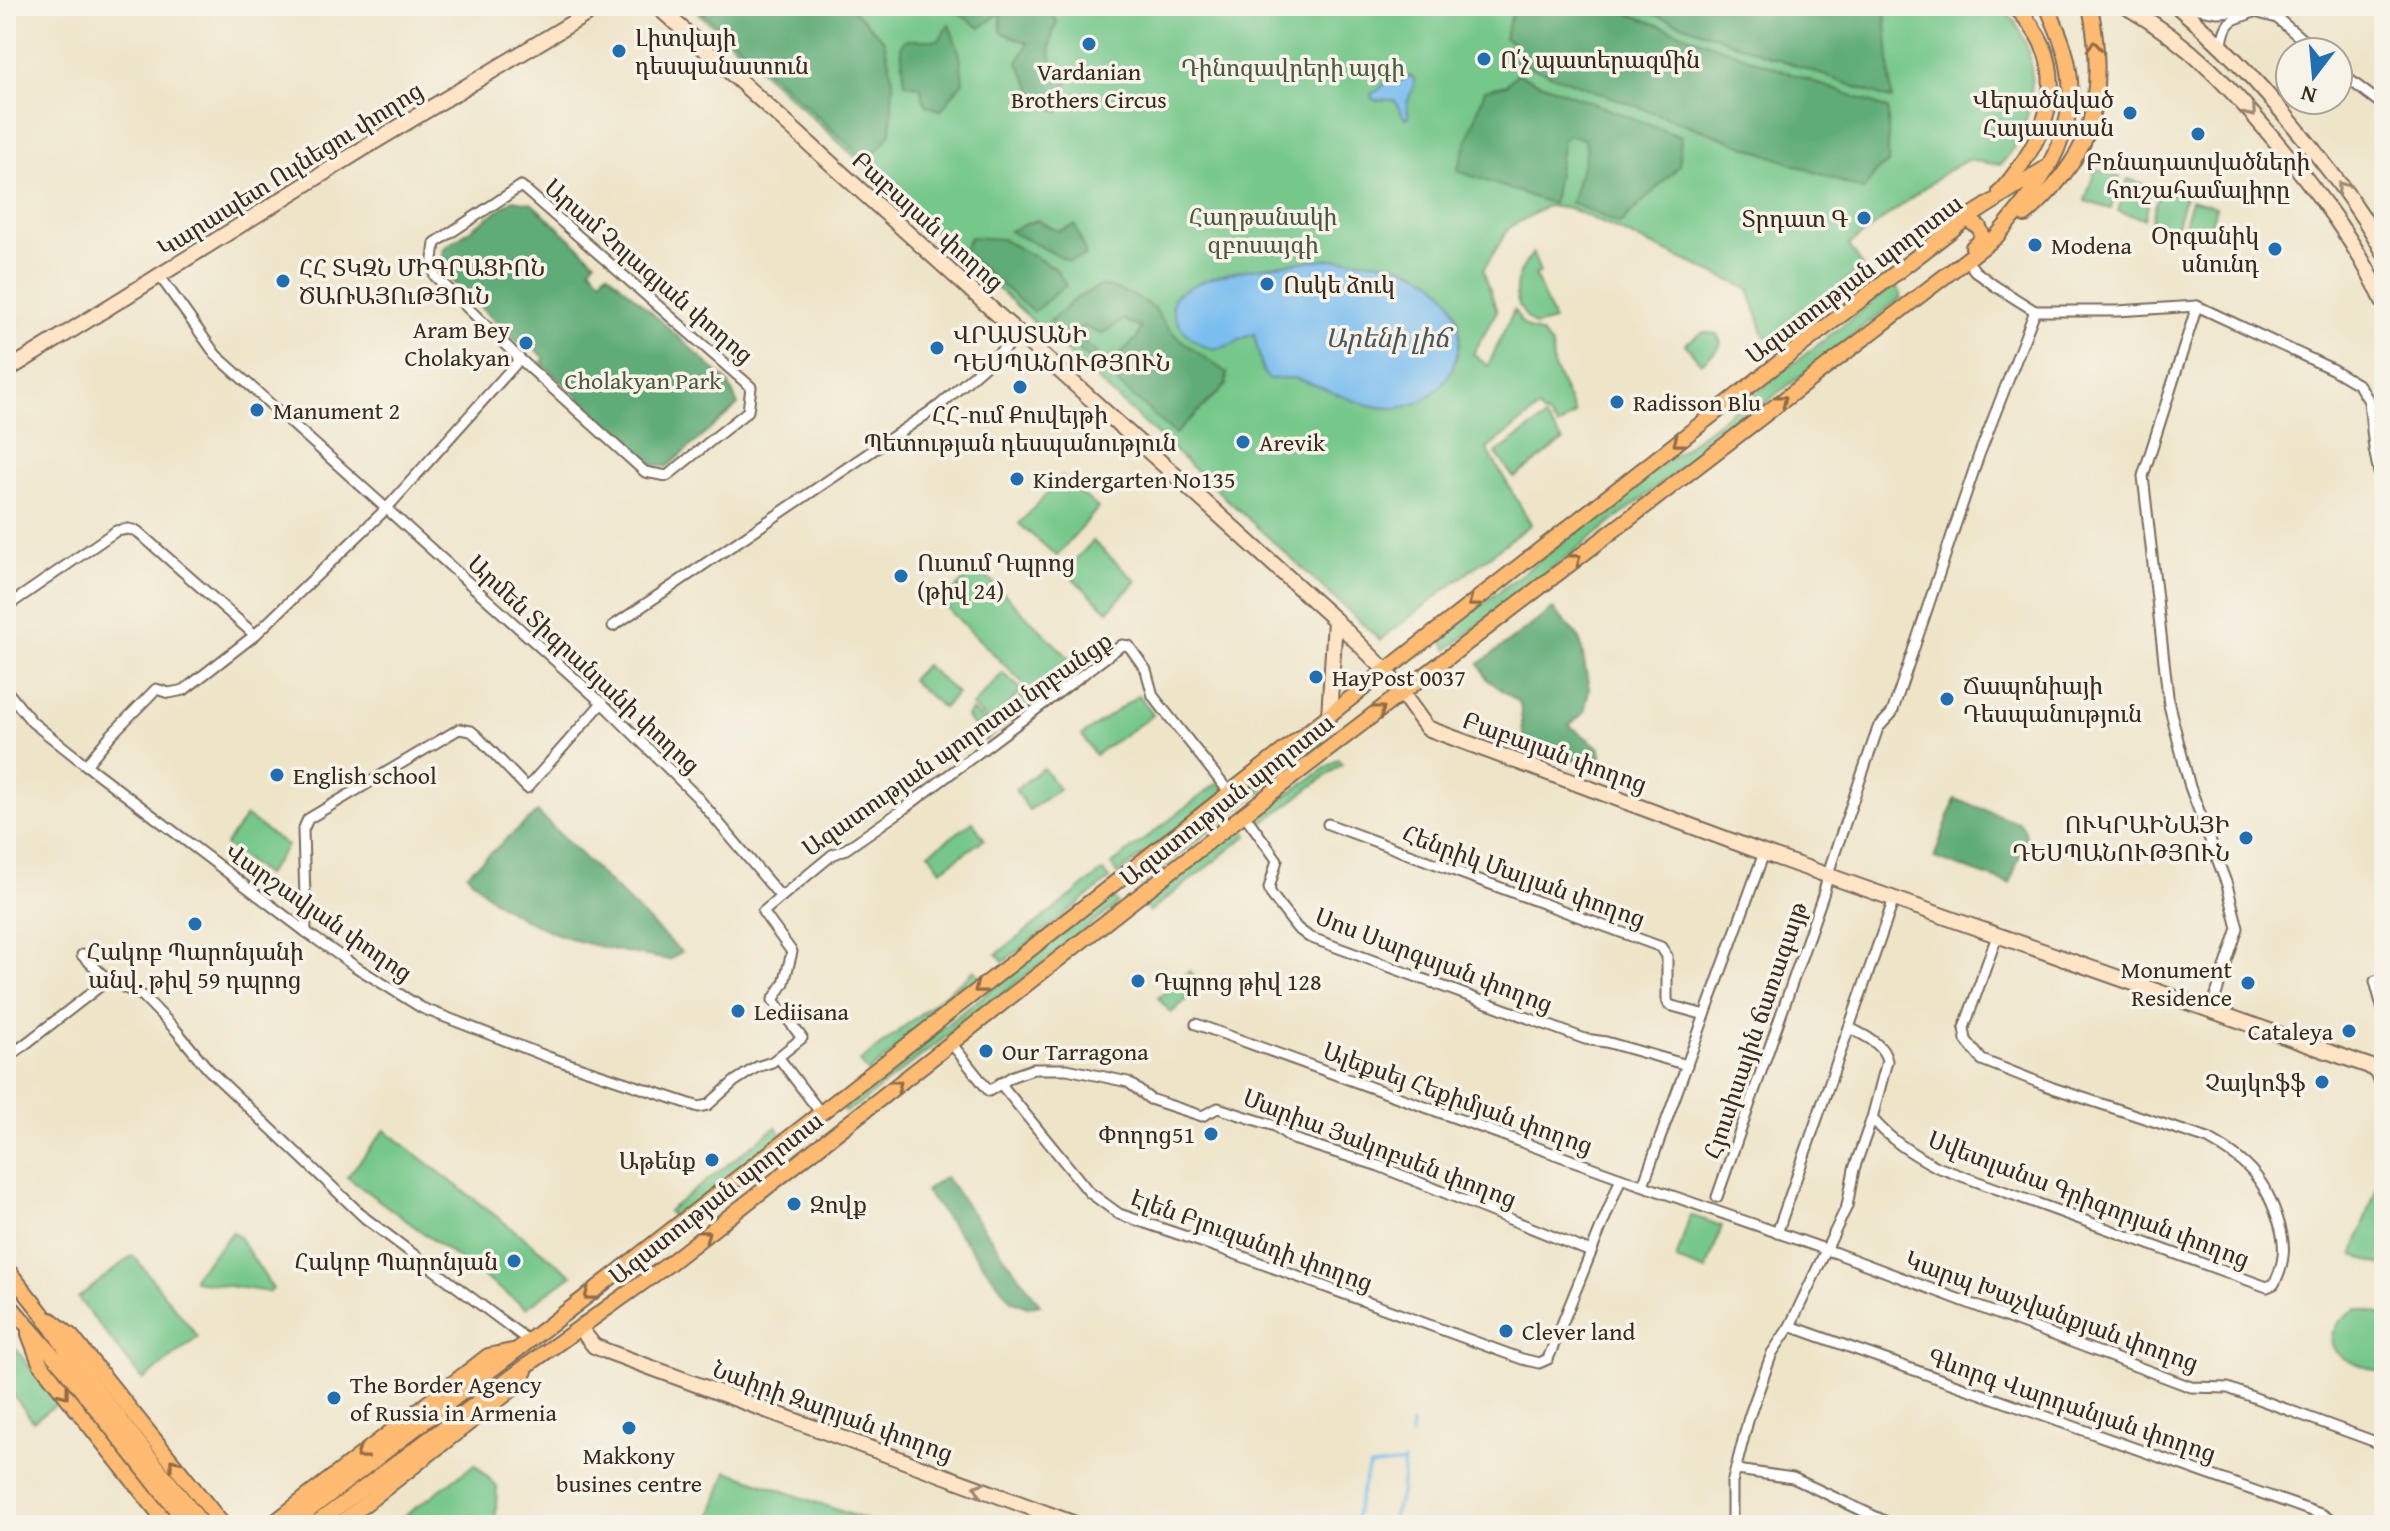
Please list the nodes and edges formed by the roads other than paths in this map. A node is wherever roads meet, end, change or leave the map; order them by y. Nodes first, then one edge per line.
1 (600, 6) edge
2 (657, 6) edge
3 (2014, 6) edge
4 (2047, 6) edge
5 (2125, 6) edge
6 (2178, 6) edge
7 (2255, 10) edge
8 (2091, 12) edge
9 (2298, 36) edge
10 (2222, 44) junction
11 (2354, 83) edge
12 (2384, 106) edge
13 (2049, 166) junction
14 (1991, 203) junction
15 (1966, 219) junction
16 (1996, 237) junction
17 (2384, 253) edge
18 (1966, 259) junction
19 (159, 275) junction
20 (1935, 283) junction
21 (2384, 303) edge
22 (2197, 306) junction
23 (2035, 311) junction
24 (1021, 334) junction
25 (520, 359) junction
26 (6, 371) edge
27 (2384, 486) edge
28 (386, 509) junction
29 (6, 607) edge
30 (1335, 620) junction
31 (613, 626) dead end
32 (255, 635) junction
33 (1386, 671) junction
34 (6, 690) edge
35 (1404, 692) junction
36 (602, 703) junction
37 (1329, 716) junction
38 (86, 765) junction
39 (1229, 792) junction
40 (1244, 814) junction
41 (1328, 824) dead end
42 (1764, 853) junction
43 (1829, 876) junction
44 (781, 897) junction
45 (1894, 899) junction
46 (306, 932) junction
47 (1997, 936) junction
48 (82, 955) dead end
49 (2384, 979) edge
50 (108, 980) junction
51 (2211, 1010) junction
52 (2384, 1014) edge
53 (1705, 1015) junction
54 (1196, 1024) dead end
55 (1850, 1028) junction
56 (951, 1043) junction
57 (779, 1058) junction
58 (6, 1059) edge
59 (2384, 1063) edge
60 (1687, 1065) junction
61 (2369, 1066) junction
62 (1000, 1083) junction
63 (2384, 1084) edge
64 (820, 1112) junction
65 (1872, 1118) junction
66 (1621, 1178) junction
67 (1643, 1185) junction
68 (1717, 1197) dead end
69 (1707, 1208) joint
70 (1777, 1233) junction
71 (651, 1247) junction
72 (1828, 1250) junction
73 (1591, 1252) junction
74 (666, 1266) junction
75 (6, 1268) edge
76 (6, 1301) edge
77 (41, 1312) junction
78 (26, 1326) junction
79 (1790, 1326) junction
80 (580, 1328) junction
81 (523, 1345) junction
82 (529, 1364) junction
83 (2384, 1445) edge
84 (1737, 1470) junction
85 (168, 1525) edge
86 (188, 1525) edge
87 (203, 1525) edge
88 (223, 1525) edge
89 (271, 1525) edge
90 (290, 1525) edge
91 (314, 1525) edge
92 (338, 1525) edge
93 (1078, 1525) edge
94 (1729, 1525) edge
95 (1893, 1525) edge
96 (2338, 1525) edge

1 - 19 street, Կարապետ Ուլնեցու փողոց
2 - 24 street, Բաբայան փողոց
3 - 14 main road
4 - 13 main road, Ազատության պողոտա
5 -> 21 street
6 - 7 street
6 - 10 street
7 - 9 street
7 - 10 street
16 -> 8 main road
17 -> 10 street
11 - 12 street
13 - 14 main road, Ազատության պողոտա
13 - 16 main road, Ազատության պողոտա
14 - 15 main road, Ազատության պողոտա
15 - 20 main road
15 -> 33 main road, Ազատության պողոտա
16 - 18 main road, Ազատության պողոտա
18 - 20 main road, Ազատության պողոտա
18 - 23 street
19 - 26 street, Կարապետ Ուլնեցու փողոց
19 - 28 street, Արմեն Տիգրանյանի փողոց
35 -> 20 main road, Ազատության պողոտա
22 - 23 street
22 - 27 street
22 - 51 street
23 - 43 street, Հյուսիսային ճառագայթ
24 - 30 street, Բաբայան փողոց
24 - 31 street
25 - 25 street, Արամ Չոլագյան փողոց
25 - 28 street
28 - 32 street
28 - 36 street, Արմեն Տիգրանյանի փողոց
29 - 32 street
30 - 33 street, Բաբայան փողոց
30 - 37 street
32 - 38 street
33 - 35 street, Բաբայան փողոց
33 - 37 main road, Ազատության պողոտա
34 - 38 street, Վարշավյան փողոց
40 -> 35 main road, Ազատության պողոտա
35 - 42 street, Բաբայան փողոց
36 - 44 street, Արմեն Տիգրանյանի փողոց
36 - 46 street
37 - 39 main road, Ազատության պողոտա
38 - 46 street, Վարշավյան փողոց
39 - 44 street, Ազատության պողոտա նրբանցք
39 -> 64 main road, Ազատության պողոտա
40 - 56 main road, Ազատության պողոտա
40 - 60 street, Սոս Սարգսյան փողոց
41 - 53 street, Հենրիկ Մալյան փողոց
42 - 43 street, Բաբայան փողոց
42 - 53 street
43 - 45 street, Բաբայան փողոց
43 - 68 street, Հյուսիսային ճառագայթ
44 - 57 street
45 - 47 street, Բաբայան փողոց
45 - 55 street
46 - 57 street, Վարշավյան փողոց
47 - 51 street, Բաբայան փողոց
47 - 65 street, Սվետլանա Գրիգորյան փողոց
48 - 50 street
49 - 52 street
50 - 58 street
50 - 81 street
51 - 61 street, Բաբայան փողոց
53 - 60 street
54 - 66 street, Ալեքսեյ Հեքիմյան փողոց
55 - 65 street
55 - 70 street
56 - 62 street
74 -> 56 main road, Ազատության պողոտա
57 - 64 street
59 - 61 street
60 - 67 street
61 - 63 street
62 - 73 street, Մարիա Յակոբսեն փողոց
62 - 73 street, Էլեն Բյուզանդի փողոց
64 - 71 main road, Ազատության պողոտա
65 - 72 street
66 - 67 street, Ալեքսեյ Հեքիմյան փողոց
66 - 73 street
67 - 69 street, Ալեքսեյ Հեքիմյան փողոց
69 - 70 street, Կարպ Խաչվանքյան փողոց
70 - 72 street, Կարպ Խաչվանքյան փողոց
71 - 74 main road
71 -> 81 main road, Ազատության պողոտա
72 - 79 street
72 - 83 street, Կարպ Խաչվանքյան փողոց
74 - 80 main road, Ազատության պողոտա
75 - 77 main road
76 - 78 main road
77 - 87 main road
88 -> 77 main road
78 -> 85 main road
78 - 86 main road
79 - 84 street
79 - 96 street, Գևորգ Վարդանյան փողոց
80 - 82 main road, Ազատության պողոտա
93 -> 80 street, Նաիրի Զարյան փողոց
81 -> 89 main road, Ազատության պողոտա
81 - 90 main road, Ազատության պողոտա
82 - 91 main road, Ազատության պողոտա
82 - 92 main road, Ազատության պողոտա
84 - 94 street
84 - 95 street

